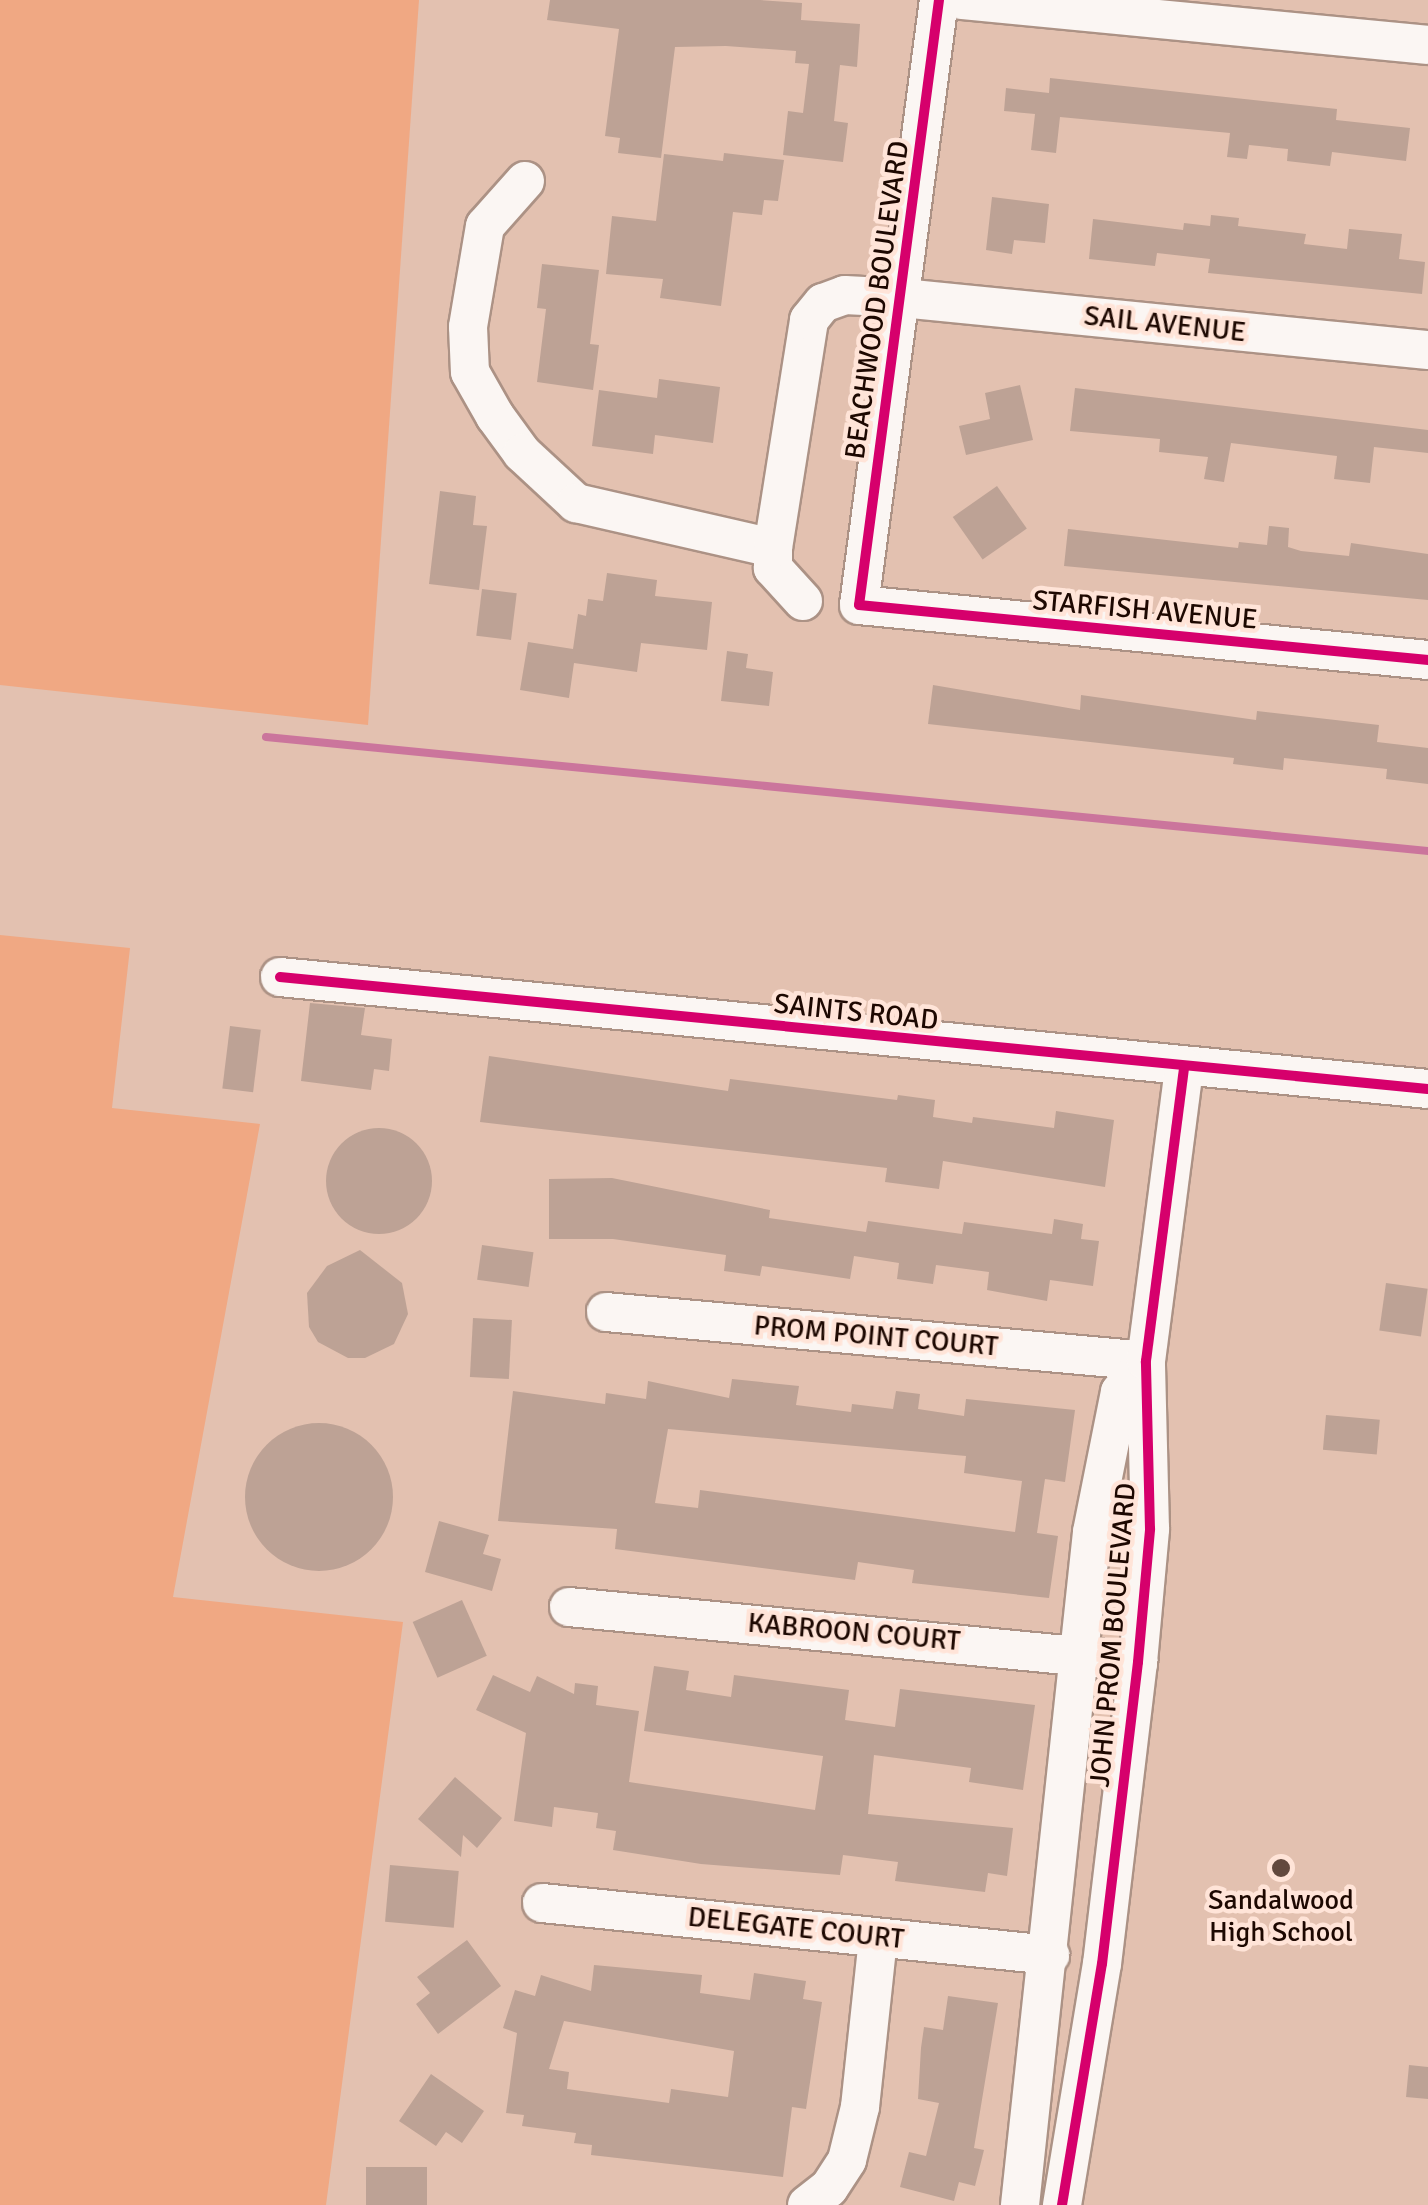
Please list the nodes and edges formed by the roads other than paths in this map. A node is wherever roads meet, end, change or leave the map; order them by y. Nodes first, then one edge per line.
1 (939, 0) edge
2 (961, 0) edge
3 (1428, 46) edge
4 (525, 181) dead end
5 (902, 298) junction
6 (1428, 350) edge
7 (773, 548) junction
8 (803, 601) dead end
9 (858, 605) joint
10 (1428, 660) edge
11 (280, 977) dead end
12 (1184, 1067) junction
13 (1428, 1089) edge
14 (606, 1312) dead end
15 (1146, 1361) junction
16 (569, 1607) dead end
17 (1082, 1654) junction
18 (1138, 1662) junction
19 (1063, 1832) junction
20 (1113, 1873) junction
21 (542, 1902) dead end
22 (878, 1938) junction
23 (1050, 1955) junction
24 (807, 2205) edge
25 (1020, 2205) edge
26 (1062, 2205) edge

1 - 5 street, BEACHWOOD BOULEVARD
2 - 3 street
4 - 7 street
5 - 6 street, SAIL AVENUE
5 - 7 street, SAIL AVENUE
5 - 9 street, BEACHWOOD BOULEVARD
7 - 8 street
9 - 10 street, STARFISH AVENUE
11 - 12 street, SAINTS ROAD
12 - 13 street, SAINTS ROAD
12 - 15 street, JOHN PROM BOULEVARD
14 - 15 street, PROM POINT COURT
15 - 17 street, JOHN PROM BOULEVARD
15 - 18 street, JOHN PROM BOULEVARD
16 - 17 street, KABROON COURT
17 - 18 street, KABROON COURT
17 - 19 street, JOHN PROM BOULEVARD
18 - 20 street, JOHN PROM BOULEVARD
19 - 20 street
19 - 23 street, JOHN PROM BOULEVARD
20 - 26 street, JOHN PROM BOULEVARD
21 - 22 street, DELEGATE COURT
22 - 23 street, DELEGATE COURT
22 - 24 street
23 - 25 street, JOHN PROM BOULEVARD

